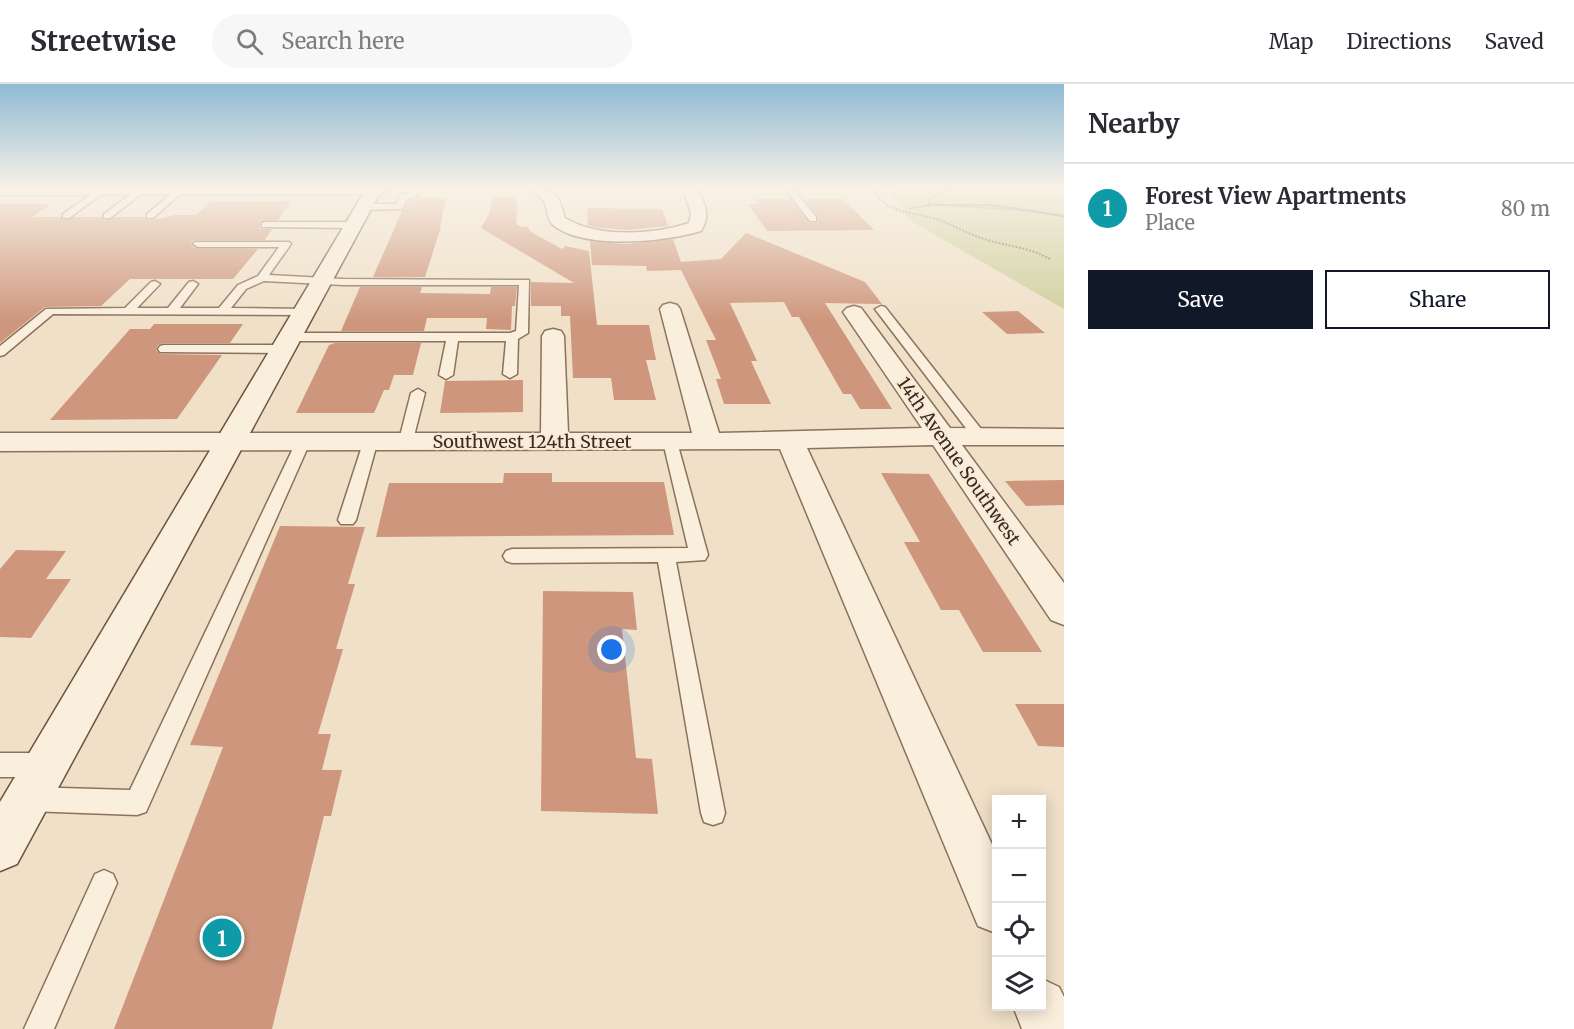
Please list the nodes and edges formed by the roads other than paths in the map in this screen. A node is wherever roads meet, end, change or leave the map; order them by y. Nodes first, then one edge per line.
1 (351, 233) edge
2 (608, 233) edge
3 (666, 233) edge
4 (198, 244) dead end
5 (262, 278) junction
6 (323, 281) junction
7 (154, 284) dead end
8 (193, 284) dead end
9 (670, 309) dead end
10 (128, 311) junction
11 (171, 311) junction
12 (223, 311) junction
13 (868, 311) joint
14 (293, 333) junction
15 (553, 336) dead end
16 (453, 337) junction
17 (512, 337) junction
18 (164, 350) dead end
19 (0, 352) edge
20 (510, 374) dead end
21 (446, 375) dead end
22 (418, 393) dead end
23 (943, 436) junction
24 (980, 437) junction
25 (1064, 437) edge
26 (230, 440) junction
27 (304, 440) junction
28 (371, 440) junction
29 (406, 440) junction
30 (555, 441) junction
31 (790, 441) junction
32 (0, 442) edge
33 (670, 442) junction
34 (708, 442) junction
35 (347, 520) dead end
36 (666, 555) junction
37 (512, 556) dead end
38 (1064, 610) edge
39 (0, 765) edge
40 (46, 765) junction
41 (27, 799) junction
42 (713, 813) dead end
43 (0, 847) edge
44 (104, 883) dead end
45 (994, 903) edge
46 (1042, 1011) edge
47 (39, 1029) edge
48 (1050, 1029) edge

1 - 6 street
2 - 3 street
4 - 5 lane
5 - 6 lane
5 - 12 lane
6 - 14 street
6 - 17 lane
7 - 10 lane
8 - 11 lane
9 - 34 street
10 - 11 lane
10 - 19 lane
11 - 12 lane
12 - 14 lane
13 - 23 street, 14th Avenue Southwest
13 - 24 lane
14 - 16 lane
14 - 18 lane
14 - 26 street
15 - 30 street
16 - 17 lane
16 - 21 lane
17 - 20 lane
22 - 29 lane
23 - 24 street, Southwest 124th Street
23 - 31 street, Southwest 124th Street
23 - 38 street, 14th Avenue Southwest
24 - 25 street, Southwest 124th Street
26 - 27 street, Southwest 124th Street
26 - 32 street, Southwest 124th Street
26 - 40 street
27 - 28 street, Southwest 124th Street
27 - 41 lane
28 - 29 street, Southwest 124th Street
28 - 35 lane
29 - 30 street, Southwest 124th Street
30 - 33 street, Southwest 124th Street
31 - 34 street, Southwest 124th Street
31 - 45 street
33 - 34 street, Southwest 124th Street
33 - 36 lane
36 - 37 lane
36 - 42 lane
39 - 40 lane
40 - 41 street
41 - 43 street
44 - 47 lane
46 - 48 street

